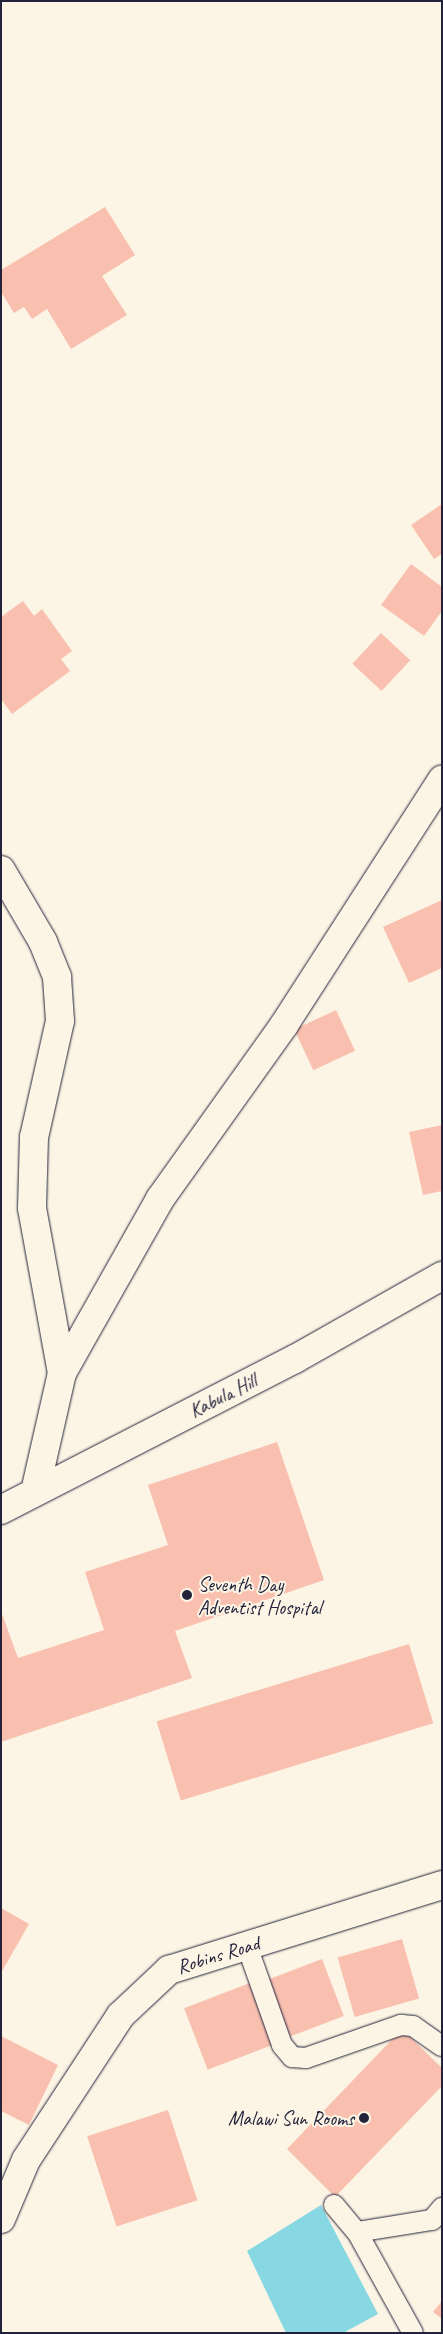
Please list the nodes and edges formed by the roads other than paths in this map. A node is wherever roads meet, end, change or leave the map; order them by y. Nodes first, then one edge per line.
1 (442, 780) edge
2 (1, 870) edge
3 (442, 1276) edge
4 (62, 1373) junction
5 (35, 1492) junction
6 (1, 1510) edge
7 (442, 1885) edge
8 (247, 1946) junction
9 (442, 2046) edge
10 (334, 2205) dead end
11 (442, 2208) edge
12 (1, 2219) edge
13 (357, 2232) junction
14 (413, 2333) edge

1 - 4 street
2 - 4 street
3 - 5 street, Kabula Hill
4 - 5 street
5 - 6 street, Kabula Hill
7 - 8 street, Robins Road
8 - 9 lane
8 - 12 street, Robins Road
10 - 13 lane
11 - 13 lane
13 - 14 lane

